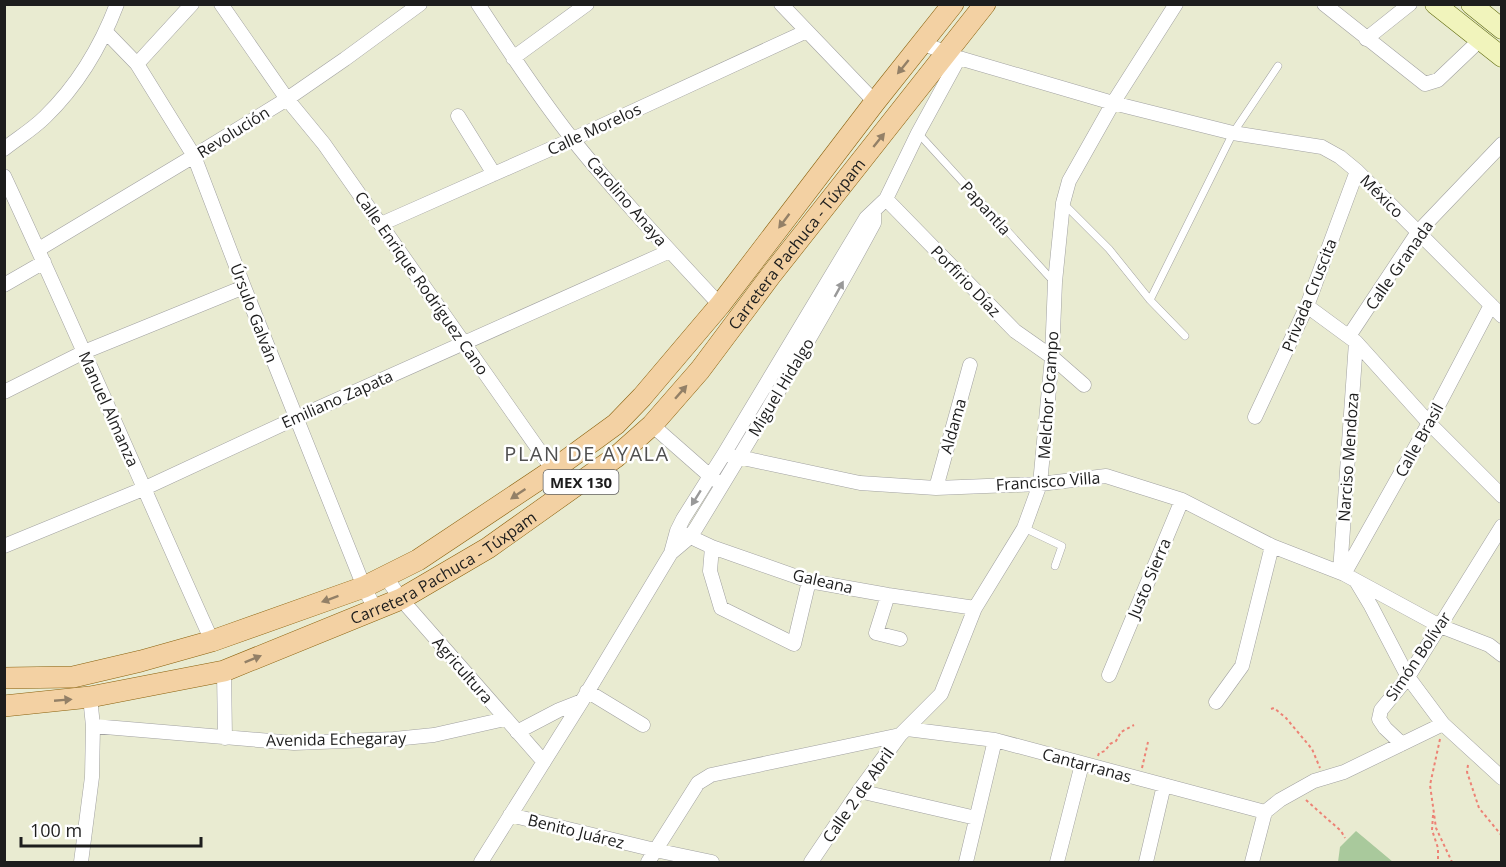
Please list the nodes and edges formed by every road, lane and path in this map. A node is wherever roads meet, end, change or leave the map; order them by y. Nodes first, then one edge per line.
1 (117, 4) edge
2 (192, 4) edge
3 (221, 4) edge
4 (420, 4) edge
5 (478, 4) edge
6 (587, 4) edge
7 (781, 4) edge
8 (953, 4) edge
9 (985, 4) edge
10 (1176, 4) edge
11 (1324, 4) edge
12 (1410, 4) edge
13 (1435, 4) edge
14 (1471, 4) edge
15 (1499, 22) edge
16 (807, 31) junction
17 (106, 32) junction
18 (1366, 39) junction
19 (1480, 40) junction
20 (922, 43) junction
21 (953, 56) junction
22 (1502, 57) edge
23 (513, 58) junction
24 (137, 64) junction
25 (1278, 66) dead end
26 (287, 99) junction
27 (875, 102) junction
28 (1113, 103) junction
29 (458, 116) dead end
30 (918, 133) junction
31 (1233, 133) junction
32 (573, 139) junction
33 (1502, 144) edge
34 (4, 149) edge
35 (194, 156) junction
36 (1357, 171) junction
37 (494, 174) junction
38 (6, 182) edge
39 (886, 199) junction
40 (1063, 203) junction
41 (381, 224) junction
42 (1418, 232) junction
43 (670, 251) junction
44 (41, 256) junction
45 (1055, 282) junction
46 (4, 285) edge
47 (244, 287) junction
48 (1150, 300) junction
49 (720, 304) junction
50 (1491, 305) junction
51 (1307, 306) junction
52 (819, 308) junction
53 (1502, 316) edge
54 (1185, 336) dead end
55 (1352, 339) junction
56 (462, 343) junction
57 (84, 352) junction
58 (1052, 357) junction
59 (970, 365) dead end
60 (1084, 385) dead end
61 (4, 392) edge
62 (1255, 417) dead end
63 (296, 418) junction
64 (1429, 423) junction
65 (652, 425) junction
66 (724, 454) junction
67 (740, 457) junction
68 (553, 470) junction
69 (710, 476) junction
70 (723, 484) junction
71 (1040, 484) junction
72 (936, 488) junction
73 (144, 489) junction
74 (1502, 496) edge
75 (1182, 500) junction
76 (1502, 526) edge
77 (1024, 528) junction
78 (683, 534) junction
79 (4, 546) edge
80 (1272, 546) junction
81 (712, 547) junction
82 (1055, 566) dead end
83 (1346, 575) junction
84 (385, 576) junction
85 (809, 581) junction
86 (364, 587) junction
87 (888, 595) junction
88 (401, 599) junction
89 (975, 608) junction
90 (375, 609) junction
91 (1440, 626) junction
92 (900, 639) dead end
93 (212, 641) junction
94 (1502, 655) edge
95 (224, 671) junction
96 (1109, 675) dead end
97 (4, 678) edge
98 (1408, 678) junction
99 (585, 696) junction
100 (90, 697) junction
101 (1216, 702) dead end
102 (4, 705) edge
103 (1271, 709) dead end
104 (506, 720) junction
105 (1443, 724) junction
106 (643, 725) dead end
107 (1134, 725) dead end
108 (93, 726) junction
109 (517, 732) junction
110 (903, 732) junction
111 (225, 738) junction
112 (995, 740) junction
113 (1148, 742) dead end
114 (1402, 744) junction
115 (1470, 750) junction
116 (544, 762) junction
117 (1088, 766) junction
118 (1502, 778) edge
119 (1140, 779) junction
120 (1315, 781) junction
121 (1164, 785) junction
122 (859, 791) junction
123 (1433, 810) junction
124 (1265, 812) junction
125 (510, 815) junction
126 (976, 818) junction
127 (1502, 836) edge
128 (1345, 838) dead end
129 (651, 856) edge
130 (81, 862) edge
131 (481, 862) edge
132 (712, 862) edge
133 (811, 862) edge
134 (966, 862) edge
135 (1057, 862) edge
136 (1146, 862) edge
137 (1252, 862) edge
138 (1438, 862) edge
139 (1452, 862) edge

1 - 17 street
2 - 24 street
3 - 26 street, Calle Enrique Rodríguez Cano
4 - 26 street, Revolución
5 - 23 street, Carolino Anaya
6 - 23 street
7 - 16 street
8 - 20 main road, Carretera Pachuca - Túxpam / MEX 130
9 - 21 main road, Carretera Pachuca - Túxpam / MEX 130
10 - 28 street, Melchor Ocampo
11 - 18 street
12 - 18 street
13 - 19 main road
14 - 15 main road
16 - 27 street
16 - 32 street, Calle Morelos
17 - 24 street, Úrsulo Galván
17 - 34 street
18 - 19 street
19 - 22 main road
20 - 21 street, México
20 -> 27 main road, Carretera Pachuca - Túxpam / MEX 130
21 - 28 street, México
21 - 30 street, Miguel Hidalgo
65 -> 21 main road, Carretera Pachuca - Túxpam / MEX 130
23 - 32 street, Carolino Anaya
24 - 35 street, Úrsulo Galván
25 - 31 lane
26 - 35 street, Revolución
26 - 41 street, Calle Enrique Rodríguez Cano
27 -> 49 main road, Carretera Pachuca - Túxpam / MEX 130
28 - 31 street, México
28 - 40 street, Melchor Ocampo
29 - 37 street
30 - 39 street, Miguel Hidalgo
30 - 45 lane, Papantla
31 - 36 street, México
31 - 48 lane
32 - 37 street, Calle Morelos
32 - 43 street, Carolino Anaya
33 - 42 street, Calle Granada
35 - 44 street, Revolución
35 - 47 street, Úrsulo Galván
36 - 42 street, México
36 - 51 street, Privada Cruscita
37 - 41 street, Calle Morelos
38 - 44 street, Manuel Almanza
39 - 52 street, Miguel Hidalgo
39 - 58 street, Porfirio Díaz
40 - 45 street, Melchor Ocampo
40 - 48 lane
41 - 56 street, Calle Enrique Rodríguez Cano
42 - 50 street, México
42 - 55 street, Calle Granada
43 - 49 street, Carolino Anaya
43 - 56 street, Emiliano Zapata
44 - 46 street, Revolución
44 - 57 street, Manuel Almanza
45 - 58 street, Melchor Ocampo
47 - 57 street
47 - 63 street, Úrsulo Galván
48 - 54 lane
49 - 68 main road, Carretera Pachuca - Túxpam / MEX 130
50 - 53 street, México
50 - 64 street, Calle Brasil
51 - 55 street
51 - 62 street, Privada Cruscita
52 - 66 street, Miguel Hidalgo
52 - 67 street, Miguel Hidalgo
55 - 64 street
55 - 83 street, Narciso Mendoza
56 - 63 street, Emiliano Zapata
56 - 68 street, Calle Enrique Rodríguez Cano
57 - 61 street
57 - 73 street, Manuel Almanza
58 - 60 street, Porfirio Díaz
58 - 71 street, Melchor Ocampo
59 - 72 street, Aldama
63 - 73 street, Emiliano Zapata
63 - 86 street, Úrsulo Galván
64 - 74 street
64 - 83 street, Calle Brasil
65 - 69 street
65 - 88 main road, Carretera Pachuca - Túxpam / MEX 130
66 - 67 street, Francisco Villa
66 - 69 street, Miguel Hidalgo
67 - 70 street, Miguel Hidalgo
67 - 72 street, Francisco Villa
68 -> 84 main road, Carretera Pachuca - Túxpam / MEX 130
69 - 70 street
69 -> 78 street, Miguel Hidalgo
70 - 78 street, Miguel Hidalgo
71 - 72 street, Francisco Villa
71 - 75 street, Francisco Villa
71 - 77 street, Melchor Ocampo
73 - 79 street, Emiliano Zapata
73 - 93 street, Manuel Almanza
75 - 80 street, Francisco Villa
75 - 96 street, Justo Sierra
76 - 91 street, Simón Bolívar
77 - 82 lane
77 - 89 street, Melchor Ocampo
78 - 81 street, Galeana
78 - 99 street, Miguel Hidalgo
80 - 83 street, Francisco Villa
80 - 101 street
81 - 85 street, Galeana
81 - 85 street
83 - 91 street, Francisco Villa
83 - 98 street
84 - 86 main road, Carretera Pachuca - Túxpam / MEX 130
84 - 88 street, Agricultura
85 - 87 street, Galeana
86 - 90 street, Úrsulo Galván
86 -> 93 main road, Carretera Pachuca - Túxpam / MEX 130
87 - 89 street, Galeana
87 - 92 street
88 - 90 main road, Carretera Pachuca - Túxpam / MEX 130
88 - 104 street, Agricultura
89 - 110 street, Melchor Ocampo
95 -> 90 main road, Carretera Pachuca - Túxpam / MEX 130
91 - 94 street, Francisco Villa
91 - 98 street, Simón Bolívar
93 - 97 main road, Carretera Pachuca - Túxpam / MEX 130
95 - 100 main road, Carretera Pachuca - Túxpam / MEX 130
95 - 111 street
98 - 105 street
98 - 114 street, Simón Bolívar
99 - 106 street
99 - 109 street
99 - 116 street, Miguel Hidalgo
102 -> 100 main road, Carretera Pachuca - Túxpam / MEX 130
100 - 108 street
103 - 120 path
104 - 109 street, Agricultura
104 - 111 street, Avenida Echegaray
105 - 114 street
105 - 115 street
105 - 123 path
107 - 117 path
108 - 111 street, Avenida Echegaray
108 - 130 street
109 - 116 street, Agricultura
110 - 112 street, Cantarranas
110 - 122 street, Calle 2 de Abril
110 - 129 street, Cantarranas
112 - 117 street, Cantarranas
112 - 126 street
113 - 119 path
114 - 120 street
115 - 118 street
115 - 127 path
116 - 125 street, Miguel Hidalgo
117 - 119 street, Cantarranas
117 - 135 street
119 - 121 street, Cantarranas
120 - 124 street
120 - 128 path
121 - 124 street, Cantarranas
121 - 136 street
122 - 126 street
122 - 133 street, Calle 2 de Abril
123 - 138 path
123 - 139 path
124 - 137 street
125 - 129 street, Benito Juárez
125 - 131 street, Miguel Hidalgo
126 - 134 street
129 - 132 street, Benito Juárez

